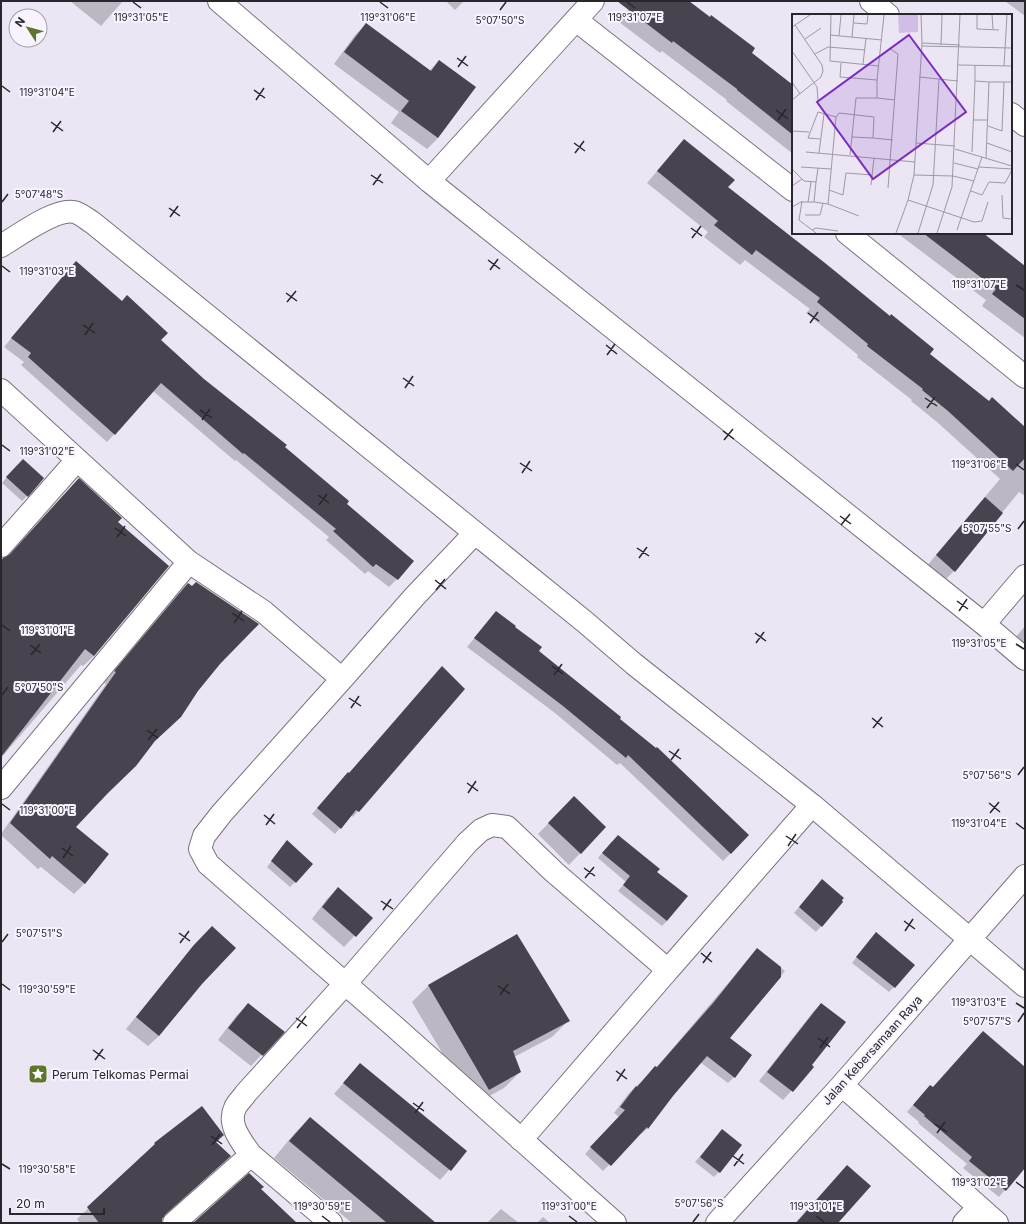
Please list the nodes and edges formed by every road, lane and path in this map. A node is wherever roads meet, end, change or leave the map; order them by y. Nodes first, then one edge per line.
1 (219, 1) edge
2 (593, 1) edge
3 (871, 1) edge
4 (887, 14) edge
5 (576, 20) junction
6 (1012, 115) edge
7 (1025, 125) edge
8 (429, 181) junction
9 (792, 189) edge
10 (848, 234) edge
11 (1, 246) edge
12 (1025, 377) edge
13 (1, 390) edge
14 (78, 460) junction
15 (475, 533) junction
16 (1, 546) edge
17 (189, 562) junction
18 (1025, 576) edge
19 (984, 624) junction
20 (1025, 660) edge
21 (342, 679) junction
22 (1, 788) edge
23 (812, 805) junction
24 (1025, 876) edge
25 (970, 939) junction
26 (668, 970) junction
27 (345, 984) junction
28 (1025, 986) edge
29 (842, 1085) junction
30 (521, 1140) junction
31 (251, 1155) junction
32 (971, 1215) edge
33 (174, 1223) edge
34 (331, 1223) edge
35 (615, 1223) edge
36 (717, 1223) edge
37 (997, 1223) edge

1 - 8 street
2 - 5 street
3 - 4 street
5 - 8 street
5 - 9 street
6 - 7 street
8 - 19 street
10 - 12 street
11 - 15 street
13 - 14 street
14 - 16 street
14 - 17 street
15 - 21 street
15 - 23 street
17 - 21 street
17 - 22 street
18 - 19 street
19 - 20 street
21 - 27 street
23 - 25 street
23 - 26 street
24 - 25 street, Jalan Kebersamaan Raya
25 - 28 street
25 - 29 street, Jalan Kebersamaan Raya
26 - 27 street
26 - 30 street
27 - 30 street
27 - 31 street
29 - 32 street
29 - 36 street, Jalan Kebersamaan Raya
30 - 35 street
31 - 33 street
31 - 34 street
32 - 37 street

